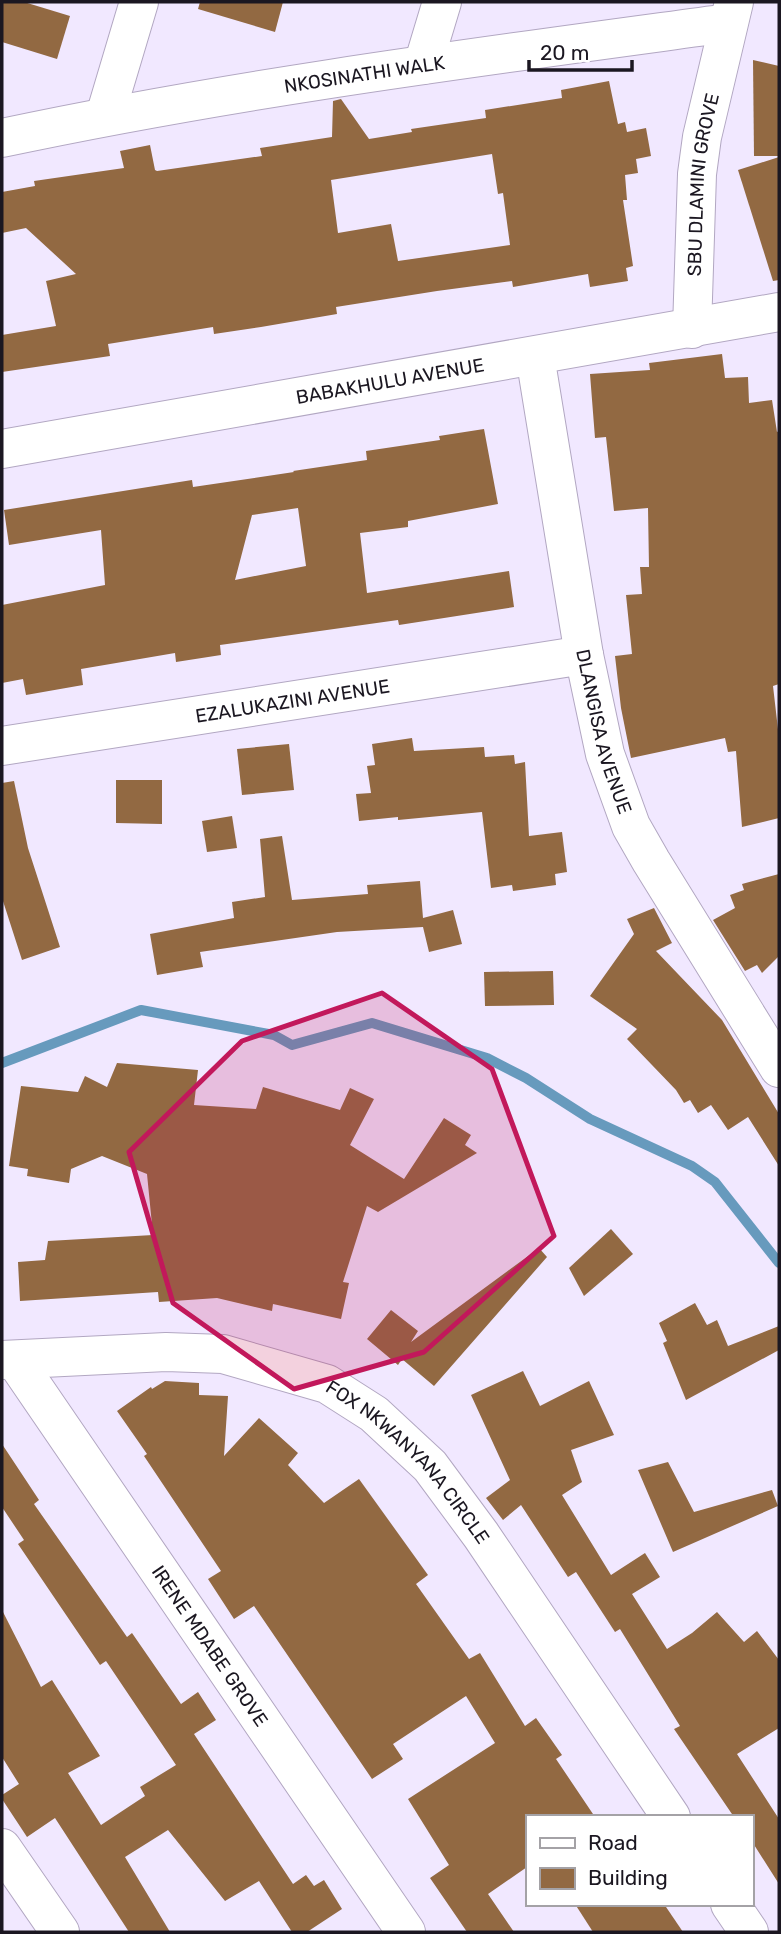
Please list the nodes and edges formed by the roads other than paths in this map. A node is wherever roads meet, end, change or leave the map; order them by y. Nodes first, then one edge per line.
1 (139, 2) edge
2 (442, 2) edge
3 (731, 13) edge
4 (423, 65) junction
5 (105, 116) junction
6 (2, 138) edge
7 (771, 319) edge
8 (692, 329) junction
9 (535, 356) junction
10 (2, 449) edge
11 (584, 655) junction
12 (2, 746) edge
13 (779, 1068) edge
14 (9, 1360) edge
15 (670, 1815) edge
16 (2, 1847) edge
17 (731, 1906) edge
18 (60, 1932) edge
19 (406, 1932) edge
20 (749, 1932) edge

1 - 5 street
2 - 4 street
3 - 4 street, NKOSINATHI WALK
3 - 8 street, SBU DLAMINI GROVE
4 - 5 street, NKOSINATHI WALK
5 - 6 street, NKOSINATHI WALK
7 - 8 street, BABAKHULU AVENUE
8 - 9 street, BABAKHULU AVENUE
9 - 10 street, BABAKHULU AVENUE
9 - 11 street, DLANGISA AVENUE
11 - 12 street, EZALUKAZINI AVENUE
11 - 13 street, DLANGISA AVENUE
14 - 15 street, FOX NKWANYANA CIRCLE
14 - 19 street, IRENE MDABE GROVE
16 - 18 street
17 - 20 street

